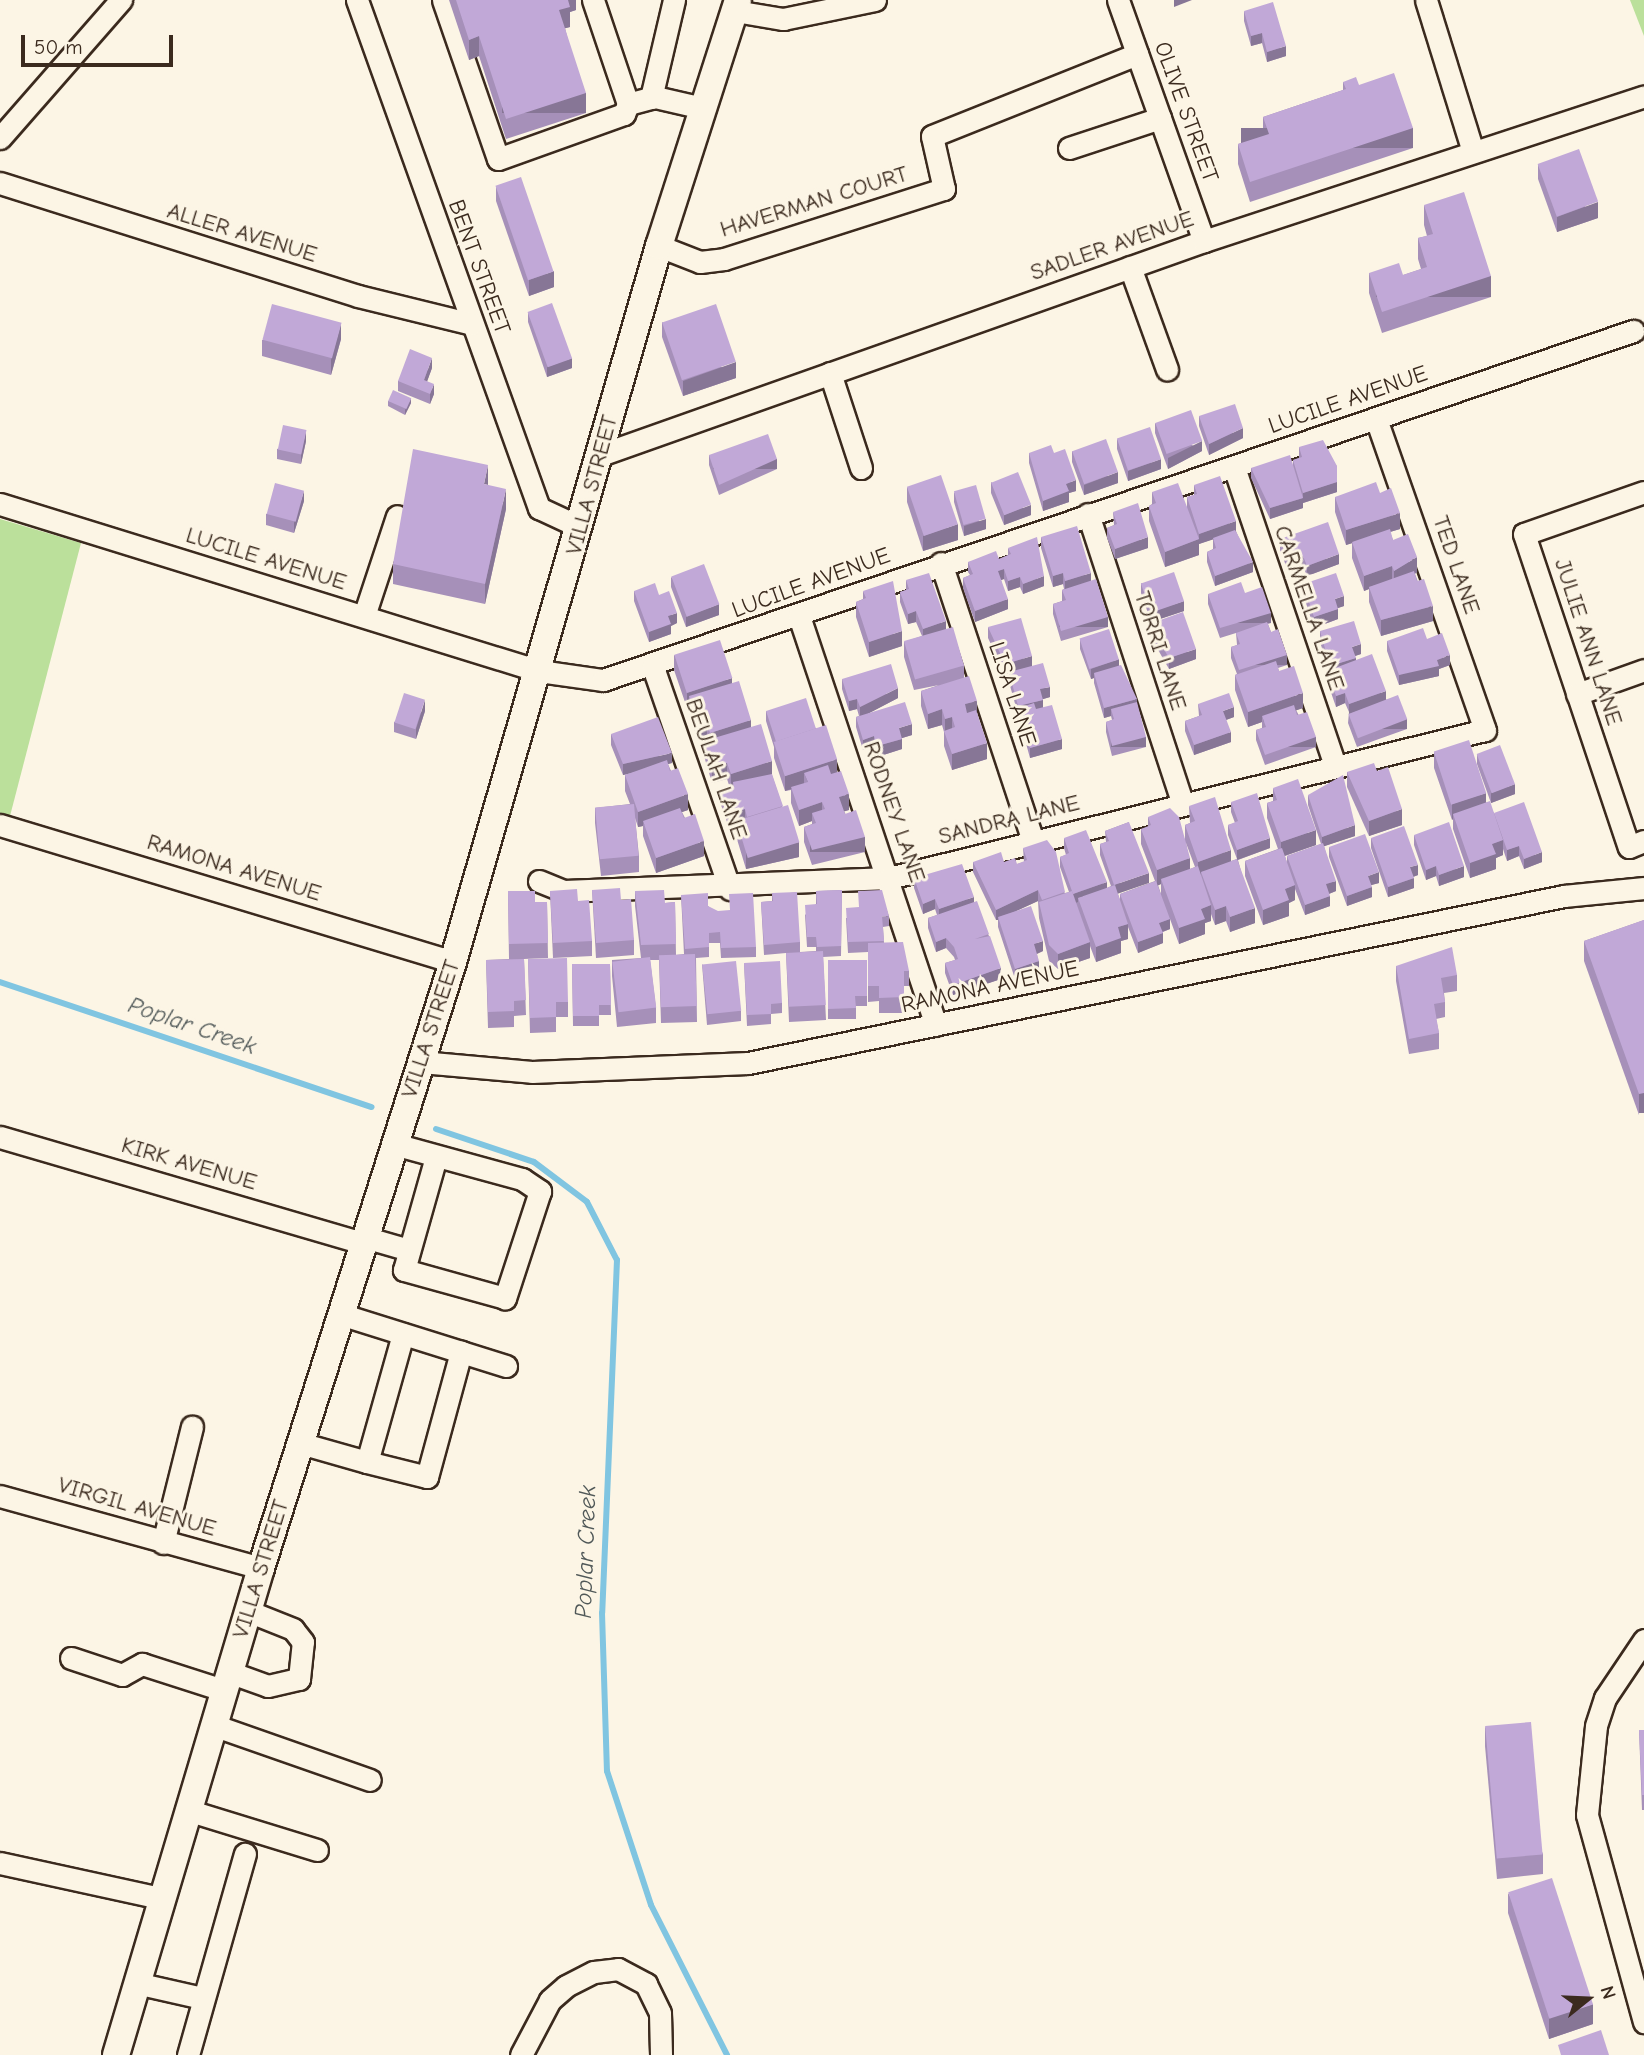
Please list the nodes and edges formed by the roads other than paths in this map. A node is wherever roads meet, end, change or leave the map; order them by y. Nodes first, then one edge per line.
1 (121, 0) edge
2 (357, 0) edge
3 (443, 0) edge
4 (593, 0) edge
5 (674, 0) edge
6 (875, 0) edge
7 (1118, 0) edge
8 (1426, 0) edge
9 (737, 5) edge
10 (827, 5) edge
11 (1138, 54) junction
12 (1644, 96) edge
13 (651, 98) junction
14 (703, 108) junction
15 (626, 109) junction
16 (1160, 118) junction
17 (0, 138) edge
18 (1069, 148) dead end
19 (1473, 152) junction
20 (0, 183) edge
21 (1204, 241) junction
22 (659, 246) junction
23 (1130, 267) junction
24 (472, 324) junction
25 (1633, 331) dead end
26 (1167, 369) dead end
27 (830, 373) junction
28 (1376, 418) junction
29 (600, 455) junction
30 (1234, 467) junction
31 (862, 468) dead end
32 (1644, 492) edge
33 (0, 504) edge
34 (1088, 514) junction
35 (397, 516) dead end
36 (580, 527) junction
37 (941, 563) junction
38 (364, 616) junction
39 (799, 616) junction
40 (653, 667) junction
41 (1644, 670) edge
42 (539, 671) junction
43 (1577, 694) junction
44 (1485, 730) joint
45 (1335, 765) junction
46 (1183, 804) junction
47 (0, 825) edge
48 (1033, 841) junction
49 (1636, 844) edge
50 (889, 878) junction
51 (540, 881) dead end
52 (1644, 888) edge
53 (730, 889) junction
54 (453, 962) junction
55 (936, 1025) junction
56 (421, 1062) junction
57 (0, 1137) edge
58 (394, 1144) junction
59 (436, 1157) junction
60 (363, 1240) junction
61 (410, 1250) junction
62 (340, 1314) junction
63 (403, 1334) junction
64 (461, 1352) junction
65 (506, 1366) dead end
66 (191, 1427) dead end
67 (300, 1443) junction
68 (368, 1462) junction
69 (0, 1496) edge
70 (163, 1543) junction
71 (261, 1568) junction
72 (248, 1611) junction
73 (1644, 1640) edge
74 (71, 1658) dead end
75 (226, 1681) junction
76 (213, 1725) junction
77 (370, 1780) dead end
78 (187, 1810) junction
79 (317, 1850) dead end
80 (245, 1854) dead end
81 (0, 1863) edge
82 (160, 1898) junction
83 (1636, 1968) edge
84 (136, 1983) junction
85 (202, 1998) junction
86 (1644, 2022) edge
87 (116, 2055) edge
88 (188, 2055) edge
89 (521, 2055) edge
90 (662, 2055) edge

1 - 17 street
2 - 24 street, BENT STREET
3 - 15 street
4 - 15 street
5 - 13 street
6 - 10 street
7 - 11 street, OLIVE STREET
8 - 19 street
9 - 10 street
9 - 14 main road, VILLA STREET
11 - 16 street, OLIVE STREET
11 - 22 street, HAVERMAN COURT
12 - 19 street, SADLER AVENUE
13 - 14 street
13 - 15 street
14 - 22 main road, VILLA STREET
16 - 18 street
16 - 21 street, OLIVE STREET
19 - 21 street, SADLER AVENUE
20 - 24 street, ALLER AVENUE
21 - 23 street, SADLER AVENUE
22 - 29 main road, VILLA STREET
23 - 26 street
23 - 27 street, SADLER AVENUE
24 - 36 street, BENT STREET
25 - 28 street, LUCILE AVENUE
27 - 29 street, SADLER AVENUE
27 - 31 street
28 - 30 street, LUCILE AVENUE
28 - 44 street, TED LANE
29 - 36 main road, VILLA STREET
30 - 34 street, LUCILE AVENUE
30 - 45 street, CARMELLA LANE
32 - 43 street, JULIE ANN LANE
33 - 38 street, LUCILE AVENUE
34 - 37 street, LUCILE AVENUE
34 - 46 street, TORRI LANE
35 - 38 street
36 - 42 main road, VILLA STREET
37 - 39 street, LUCILE AVENUE
37 - 48 street, LISA LANE
38 - 42 street, LUCILE AVENUE
39 - 40 street, LUCILE AVENUE
39 - 50 street, RODNEY LANE
40 - 42 street, LUCILE AVENUE
40 - 53 street, BEULAH LANE
41 - 43 street
42 - 54 main road, VILLA STREET
43 - 49 street, JULIE ANN LANE
44 - 45 street, SANDRA LANE
45 - 46 street, SANDRA LANE
46 - 48 street, SANDRA LANE
47 - 54 street, RAMONA AVENUE
48 - 50 street, SANDRA LANE
50 - 53 street, SANDRA LANE
50 - 55 street, RODNEY LANE
51 - 53 street, SANDRA LANE
52 - 55 street, RAMONA AVENUE
54 - 56 main road, VILLA STREET
55 - 56 street, RAMONA AVENUE
56 - 58 main road, VILLA STREET
57 - 60 street, KIRK AVENUE
58 - 59 street
58 - 60 main road, VILLA STREET
59 - 61 street
59 - 61 street
60 - 61 street, KIRK AVENUE
60 - 62 main road, VILLA STREET
62 - 63 street
62 - 67 main road, VILLA STREET
63 - 64 street
63 - 68 street
64 - 65 street
64 - 68 street
66 - 70 street
67 - 68 street
67 - 71 main road, VILLA STREET
69 - 70 street, VIRGIL AVENUE
70 - 71 street, VIRGIL AVENUE
71 - 72 main road, VILLA STREET
72 - 75 main road, VILLA STREET
72 - 75 street
73 - 83 street
74 - 75 street
75 - 76 main road, VILLA STREET
76 - 77 street
76 - 78 main road, VILLA STREET
78 - 79 street
78 - 82 main road, VILLA STREET
80 - 85 street
81 - 82 street
82 - 84 main road, VILLA STREET
83 - 86 street
84 - 85 street
84 - 87 main road, VILLA STREET
85 - 88 street
89 - 90 street

